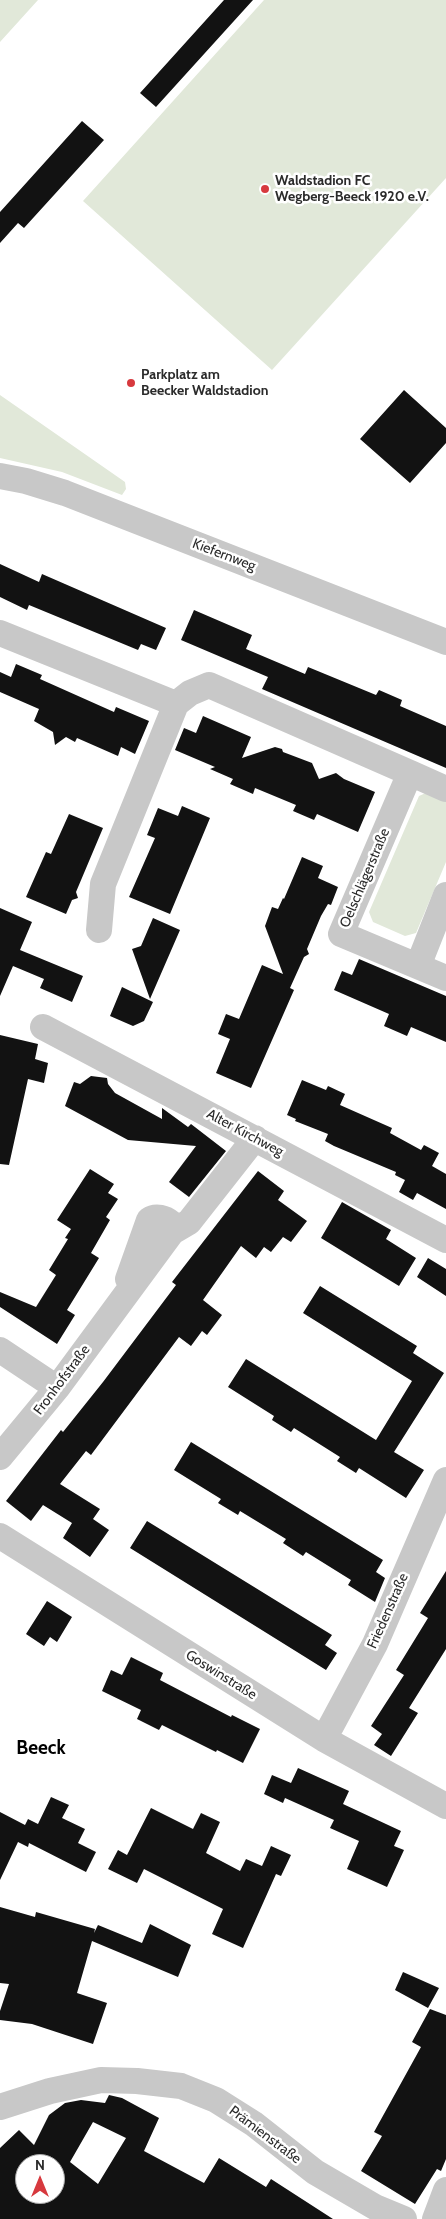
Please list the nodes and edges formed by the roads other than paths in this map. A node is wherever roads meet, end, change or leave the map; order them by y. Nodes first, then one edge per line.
1 (0, 476) edge
2 (0, 633) edge
3 (446, 642) edge
4 (176, 704) junction
5 (410, 773) junction
6 (446, 789) edge
7 (446, 895) edge
8 (99, 930) dead end
9 (418, 966) junction
10 (446, 978) edge
11 (43, 1027) dead end
12 (256, 1138) junction
13 (446, 1240) edge
14 (0, 1350) edge
15 (57, 1388) junction
16 (0, 1457) edge
17 (446, 1480) edge
18 (0, 1536) edge
19 (324, 1739) junction
20 (446, 1806) edge
21 (0, 2107) edge
22 (446, 2190) edge
23 (372, 2213) edge
24 (404, 2219) edge
25 (435, 2219) edge

1 - 3 street, Kiefernweg
2 - 4 street
4 - 5 street
4 - 8 street
5 - 6 street
5 - 9 street, Oelschlägerstraße
7 - 9 street
9 - 10 street, Oelschlägerstraße
11 - 12 street, Alter Kirchweg
12 - 13 street, Alter Kirchweg
12 - 15 street, Fronhofstraße
14 - 15 street
15 - 16 street, Fronhofstraße
17 - 19 street, Friedenstraße
18 - 19 street, Goswinstraße
19 - 20 street, Goswinstraße
21 - 23 street, Prämienstraße
22 - 25 street
23 - 24 street, Prämienstraße

